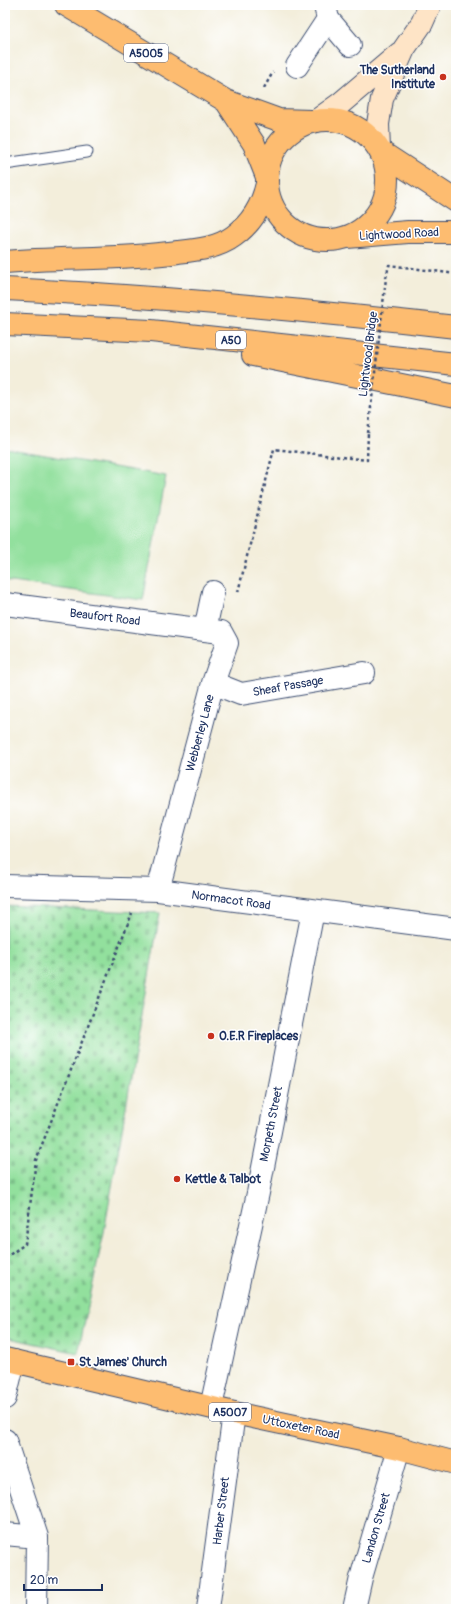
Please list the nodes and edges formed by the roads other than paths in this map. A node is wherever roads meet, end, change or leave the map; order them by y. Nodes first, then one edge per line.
1 (66, 5) edge
2 (430, 5) edge
3 (326, 12) edge
4 (350, 45) dead end
5 (404, 49) junction
6 (297, 66) dead end
7 (226, 100) junction
8 (313, 121) junction
9 (380, 151) junction
10 (87, 152) dead end
11 (5, 164) edge
12 (267, 180) junction
13 (456, 201) edge
14 (456, 232) edge
15 (342, 238) junction
16 (5, 262) edge
17 (5, 288) edge
18 (5, 324) edge
19 (456, 327) edge
20 (114, 329) junction
21 (456, 364) edge
22 (456, 396) edge
23 (213, 592) dead end
24 (5, 604) edge
25 (205, 630) junction
26 (364, 673) dead end
27 (213, 683) junction
28 (5, 886) edge
29 (148, 890) junction
30 (313, 911) junction
31 (456, 929) edge
32 (9, 1360) edge
33 (5, 1398) edge
34 (211, 1407) junction
35 (234, 1413) junction
36 (5, 1440) edge
37 (399, 1448) junction
38 (456, 1463) edge
39 (5, 1534) edge
40 (37, 1537) junction
41 (36, 1609) edge
42 (208, 1609) edge
43 (354, 1609) edge

1 - 7 main road, A5005
2 - 5 street
3 - 4 street
3 - 6 street
5 - 8 street
5 - 9 street
7 - 8 main road, A5005
7 - 12 main road, A5005
8 - 9 main road
8 - 12 main road
9 - 13 main road
9 - 15 main road
10 - 11 lane
12 - 15 main road
12 - 16 main road
14 - 15 main road, Lightwood Road
17 - 19 main road
18 - 20 main road, A50
20 - 21 main road, A50
20 - 22 main road
23 - 25 street
24 - 25 street, Beaufort Road
25 - 27 street, Webberley Lane
26 - 27 street, Sheaf Passage
27 - 29 street, Webberley Lane
28 - 29 street, Normacot Road
29 - 30 street, Normacot Road
30 - 31 street, Normacot Road
30 - 34 street, Morpeth Street
32 - 33 street
32 - 34 main road, Uttoxeter Road / A5007
34 - 35 main road, Uttoxeter Road / A5007
35 - 37 main road, Uttoxeter Road / A5007
35 - 42 street, Harber Street
36 - 40 street
37 - 38 main road, Uttoxeter Road / A5007
37 - 43 street, Landon Street
39 - 40 street
40 - 41 street

